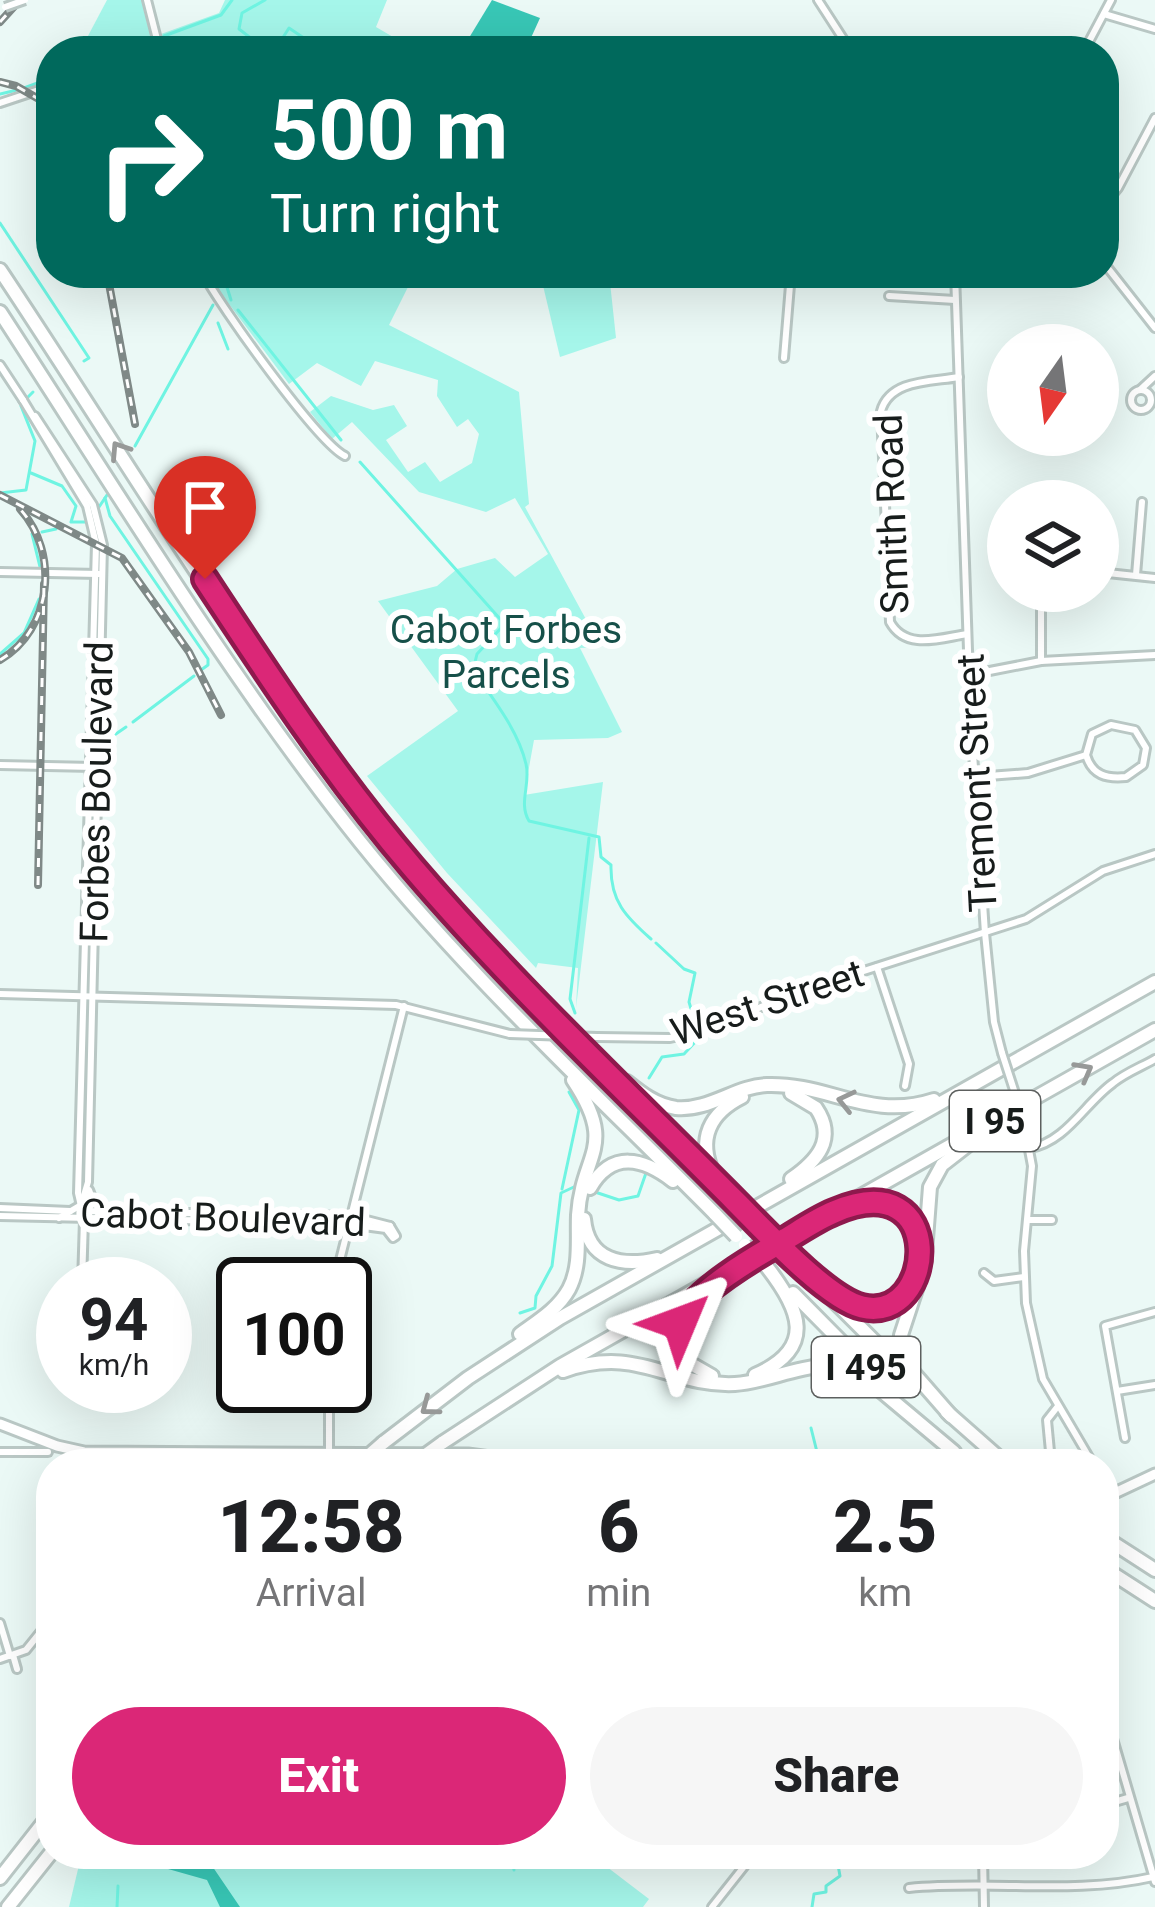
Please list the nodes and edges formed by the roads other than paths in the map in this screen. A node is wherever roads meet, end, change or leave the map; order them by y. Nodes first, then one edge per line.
1 (25, 0) edge
2 (147, 0) edge
3 (818, 0) edge
4 (1111, 0) edge
5 (3, 8) edge
6 (1104, 14) junction
7 (1155, 29) edge
8 (156, 36) edge
9 (841, 36) edge
10 (1092, 36) edge
11 (36, 91) edge
12 (0, 103) edge
13 (1155, 118) edge
14 (1119, 186) edge
15 (0, 270) edge
16 (1119, 282) edge
17 (214, 288) edge
18 (790, 288) edge
19 (956, 288) edge
20 (889, 296) dead end
21 (956, 300) junction
22 (0, 312) edge
23 (1155, 328) edge
24 (784, 358) dead end
25 (0, 365) edge
26 (1155, 376) edge
27 (959, 377) junction
28 (1141, 389) dead end
29 (345, 456) dead end
30 (1142, 502) dead end
31 (0, 572) edge
32 (99, 574) junction
33 (1119, 574) edge
34 (1136, 575) junction
35 (1155, 578) edge
36 (1041, 612) edge
37 (967, 634) junction
38 (1155, 655) edge
39 (1041, 661) junction
40 (969, 675) junction
41 (1086, 755) junction
42 (0, 765) edge
43 (94, 767) junction
44 (975, 777) junction
45 (1155, 854) edge
46 (985, 933) junction
47 (877, 967) junction
48 (1155, 982) edge
49 (0, 994) edge
50 (88, 996) junction
51 (404, 1006) junction
52 (1155, 1030) edge
53 (575, 1039) junction
54 (556, 1054) junction
55 (1155, 1059) edge
56 (905, 1086) dead end
57 (960, 1092) junction
58 (1017, 1114) junction
59 (1030, 1148) junction
60 (88, 1183) junction
61 (78, 1192) junction
62 (736, 1202) junction
63 (755, 1208) junction
64 (80, 1211) junction
65 (110, 1211) junction
66 (836, 1211) junction
67 (0, 1212) edge
68 (57, 1214) junction
69 (715, 1214) junction
70 (350, 1220) junction
71 (1028, 1220) junction
72 (1052, 1220) dead end
73 (388, 1227) dead end
74 (745, 1246) junction
75 (788, 1255) junction
76 (670, 1256) junction
77 (81, 1257) edge
78 (341, 1257) edge
79 (767, 1267) junction
80 (984, 1273) dead end
81 (1024, 1276) junction
82 (1155, 1312) edge
83 (468, 1378) junction
84 (1155, 1385) edge
85 (1117, 1391) junction
86 (508, 1398) junction
87 (1058, 1406) junction
88 (329, 1413) edge
89 (951, 1416) junction
90 (0, 1424) edge
91 (1125, 1438) dead end
92 (70, 1449) edge
93 (329, 1449) edge
94 (376, 1449) edge
95 (434, 1449) edge
96 (951, 1449) edge
97 (952, 1449) edge
98 (989, 1449) edge
99 (1050, 1449) edge
100 (1084, 1449) edge
101 (0, 1452) edge
102 (36, 1452) edge
103 (1155, 1474) edge
104 (1119, 1488) edge
105 (1119, 1547) edge
106 (1155, 1570) edge
107 (1119, 1578) edge
108 (1155, 1601) edge
109 (0, 1622) edge
110 (36, 1639) edge
111 (12, 1656) junction
112 (0, 1659) edge
113 (17, 1670) dead end
114 (1119, 1764) edge
115 (1128, 1798) junction
116 (1119, 1801) edge
117 (36, 1831) edge
118 (38, 1869) edge
119 (742, 1869) edge
120 (983, 1869) edge
121 (2, 1873) edge
122 (1154, 1880) edge
123 (984, 1886) junction
124 (909, 1888) dead end
125 (8, 1907) edge
126 (712, 1907) edge
127 (984, 1907) edge

1 - 5 street, bridge
2 - 8 street
3 - 9 street
4 - 6 street
6 - 7 street
6 - 10 street
11 - 12 street
13 - 14 street
53 -> 15 highway, I 495
16 - 23 street
17 - 29 street
18 - 24 street
19 - 21 street, Tremont Street
20 - 21 street
21 - 27 street, Tremont Street
22 - 54 highway, I 495
25 - 32 street, Forbes Boulevard
26 - 28 street
27 - 37 street, Tremont Street
27 - 37 street, Smith Road
30 - 34 street
31 - 32 street
32 - 43 street, Forbes Boulevard
33 - 34 street
34 - 35 street
36 - 39 street
37 - 40 street, Tremont Street
38 - 39 street
39 - 40 street
40 - 44 street, Tremont Street
41 - 41 street
41 - 44 street
42 - 43 street
43 - 50 street, Forbes Boulevard
44 - 46 street, Tremont Street
45 - 46 street, West Street
46 - 47 street, West Street
46 - 58 street, Tremont Street, bridge
47 - 51 street, West Street, bridge
47 - 56 street
48 - 57 highway, I 95
49 - 50 street, West Street
50 - 51 street, West Street
50 - 60 street, Forbes Boulevard
50 - 61 street, Forbes Boulevard
51 - 70 street
58 -> 52 highway, I 95
57 -> 53 highway
53 - 62 highway, I 495
54 - 69 highway, I 495
54 - 83 highway
55 - 59 street
57 - 63 highway, I 95
58 - 59 street, Tremont Street
58 - 66 highway, I 95
58 - 89 highway
59 - 71 street, Tremont Street
60 - 64 street, Forbes Boulevard
60 - 65 street
61 - 64 street, Forbes Boulevard
61 - 68 street
62 - 63 highway
62 - 75 highway, I 495, bridge
63 - 76 highway, I 95
64 - 65 street, Cabot Boulevard
64 - 68 street, Cabot Boulevard
64 - 70 street, Cabot Boulevard
64 - 77 street
65 - 70 street, Cabot Boulevard
66 - 74 highway, I 95
66 - 75 highway
67 - 68 street
69 - 74 highway, I 495, bridge
69 - 76 highway
70 - 73 street, Cabot Boulevard
70 - 78 street
71 - 72 street
71 - 81 street, Tremont Street
74 - 79 highway, I 495, bridge
74 - 79 highway
74 - 86 highway, I 95
75 - 89 highway, I 495
76 - 83 highway, I 95
79 - 97 highway, I 495
80 - 81 street
81 - 87 street, Tremont Street
82 - 85 street
83 -> 94 highway, I 95, bridge
84 - 85 street
85 - 91 street
86 - 95 highway, I 95, bridge
86 - 96 highway
87 - 99 street
87 - 100 street, Tremont Street
88 - 93 street
89 - 98 highway, I 495
90 - 92 main road
101 - 102 street
103 - 104 main road
105 - 106 highway
107 - 108 highway
109 - 111 street
110 - 111 street
111 - 112 street
111 - 113 street
114 - 115 street
115 - 116 street
115 - 122 street
117 - 121 highway
118 - 125 highway
119 - 126 street
120 - 123 street
122 - 123 street
123 - 124 street
123 - 127 street

